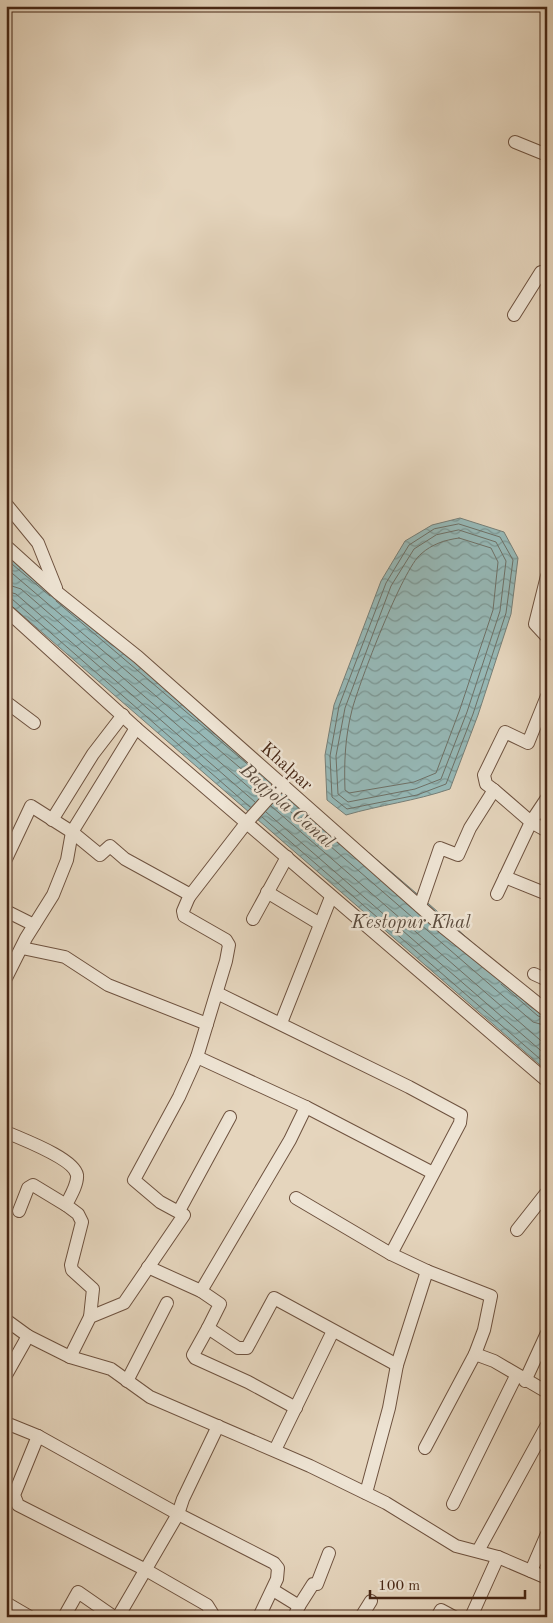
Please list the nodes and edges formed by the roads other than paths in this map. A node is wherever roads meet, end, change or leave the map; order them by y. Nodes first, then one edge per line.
1 (515, 142) dead end
2 (547, 155) edge
3 (547, 276) edge
4 (514, 315) dead end
5 (6, 504) edge
6 (6, 546) edge
7 (547, 576) edge
8 (58, 593) junction
9 (6, 610) edge
10 (547, 637) edge
11 (547, 696) edge
12 (6, 702) edge
13 (123, 715) junction
14 (34, 723) dead end
15 (136, 728) junction
16 (281, 784) junction
17 (494, 790) junction
18 (547, 798) edge
19 (52, 820) junction
20 (248, 822) junction
21 (531, 822) junction
22 (547, 831) edge
23 (72, 832) junction
24 (287, 857) junction
25 (6, 859) edge
26 (505, 877) junction
27 (267, 892) junction
28 (497, 894) dead end
29 (547, 894) edge
30 (331, 896) junction
31 (189, 897) junction
32 (420, 906) junction
33 (6, 911) edge
34 (253, 919) dead end
35 (320, 924) junction
36 (34, 925) junction
37 (22, 948) junction
38 (534, 974) dead end
39 (7, 975) edge
40 (547, 980) edge
41 (217, 993) junction
42 (547, 1011) edge
43 (281, 1023) junction
44 (207, 1024) junction
45 (197, 1057) junction
46 (547, 1081) edge
47 (306, 1107) junction
48 (230, 1117) dead end
49 (6, 1132) edge
50 (433, 1172) junction
51 (546, 1195) edge
52 (296, 1198) dead end
53 (66, 1205) junction
54 (19, 1211) dead end
55 (180, 1211) junction
56 (517, 1230) dead end
57 (391, 1254) junction
58 (148, 1267) junction
59 (426, 1271) junction
60 (200, 1290) junction
61 (167, 1303) dead end
62 (90, 1317) junction
63 (6, 1320) edge
64 (208, 1328) junction
65 (333, 1331) junction
66 (547, 1333) edge
67 (28, 1336) junction
68 (475, 1354) junction
69 (70, 1356) junction
70 (397, 1365) junction
71 (6, 1375) edge
72 (520, 1378) junction
73 (128, 1381) junction
74 (547, 1392) edge
75 (296, 1408) junction
76 (6, 1423) edge
77 (547, 1425) edge
78 (218, 1426) junction
79 (38, 1436) junction
80 (425, 1448) dead end
81 (275, 1450) junction
82 (366, 1493) junction
83 (453, 1504) dead end
84 (178, 1514) junction
85 (547, 1534) edge
86 (478, 1551) junction
87 (329, 1553) dead end
88 (498, 1557) junction
89 (146, 1570) junction
90 (531, 1571) junction
91 (547, 1578) edge
92 (273, 1590) junction
93 (371, 1600) dead end
94 (6, 1603) edge
95 (296, 1612) edge
96 (30, 1617) edge
97 (64, 1617) edge
98 (116, 1617) edge
99 (210, 1617) edge
100 (259, 1617) edge
101 (361, 1617) edge
102 (437, 1617) edge
103 (454, 1617) edge
104 (471, 1617) edge

1 - 2 street
3 - 4 street
5 - 8 street
6 - 8 street, Khalpar
7 - 10 street
8 - 16 street, Khalpar
9 - 13 street
11 - 17 street
12 - 14 street
13 - 15 street
13 - 19 street
15 - 20 street
15 - 23 street
16 - 20 street
16 - 32 street, Khalpar
17 - 21 street
17 - 32 street
18 - 21 street
19 - 23 street
19 - 25 street
20 - 24 street
20 - 31 street
21 - 22 street
21 - 26 street
23 - 31 street
23 - 36 street
24 - 27 street
24 - 30 street
26 - 28 street
26 - 29 street
27 - 34 street
27 - 35 street
30 - 35 street
30 - 46 street
31 - 41 street
32 - 42 street, Khalpar
33 - 36 street
35 - 43 street
36 - 37 street
37 - 39 street
37 - 44 street
38 - 40 street
41 - 43 street
41 - 44 street
43 - 50 street
44 - 45 street
45 - 47 street
45 - 55 street
47 - 50 street
47 - 60 street
48 - 55 street
49 - 53 street
50 - 57 street
51 - 56 street
52 - 57 street
53 - 54 street
53 - 62 street
55 - 58 street
57 - 59 street
58 - 60 street
58 - 62 street
59 - 68 street
59 - 70 street
60 - 64 street
61 - 73 street
62 - 69 street
63 - 67 street
64 - 65 street
64 - 75 street
65 - 70 street
65 - 75 street
66 - 72 street
67 - 69 street
67 - 71 street
68 - 72 street
68 - 80 street
69 - 73 street
70 - 82 street
72 - 74 street
72 - 83 street
73 - 78 street
75 - 81 street
76 - 79 street
77 - 86 street
78 - 81 street
78 - 84 street
79 - 84 street
79 - 89 street
81 - 82 street
82 - 86 street
84 - 89 street
84 - 92 street
85 - 90 street
86 - 88 street
87 - 95 street
88 - 90 street
88 - 104 street
89 - 98 street
89 - 99 street
90 - 91 street
92 - 95 street
92 - 100 street
93 - 101 street
94 - 96 street
97 - 98 street
102 - 103 street

